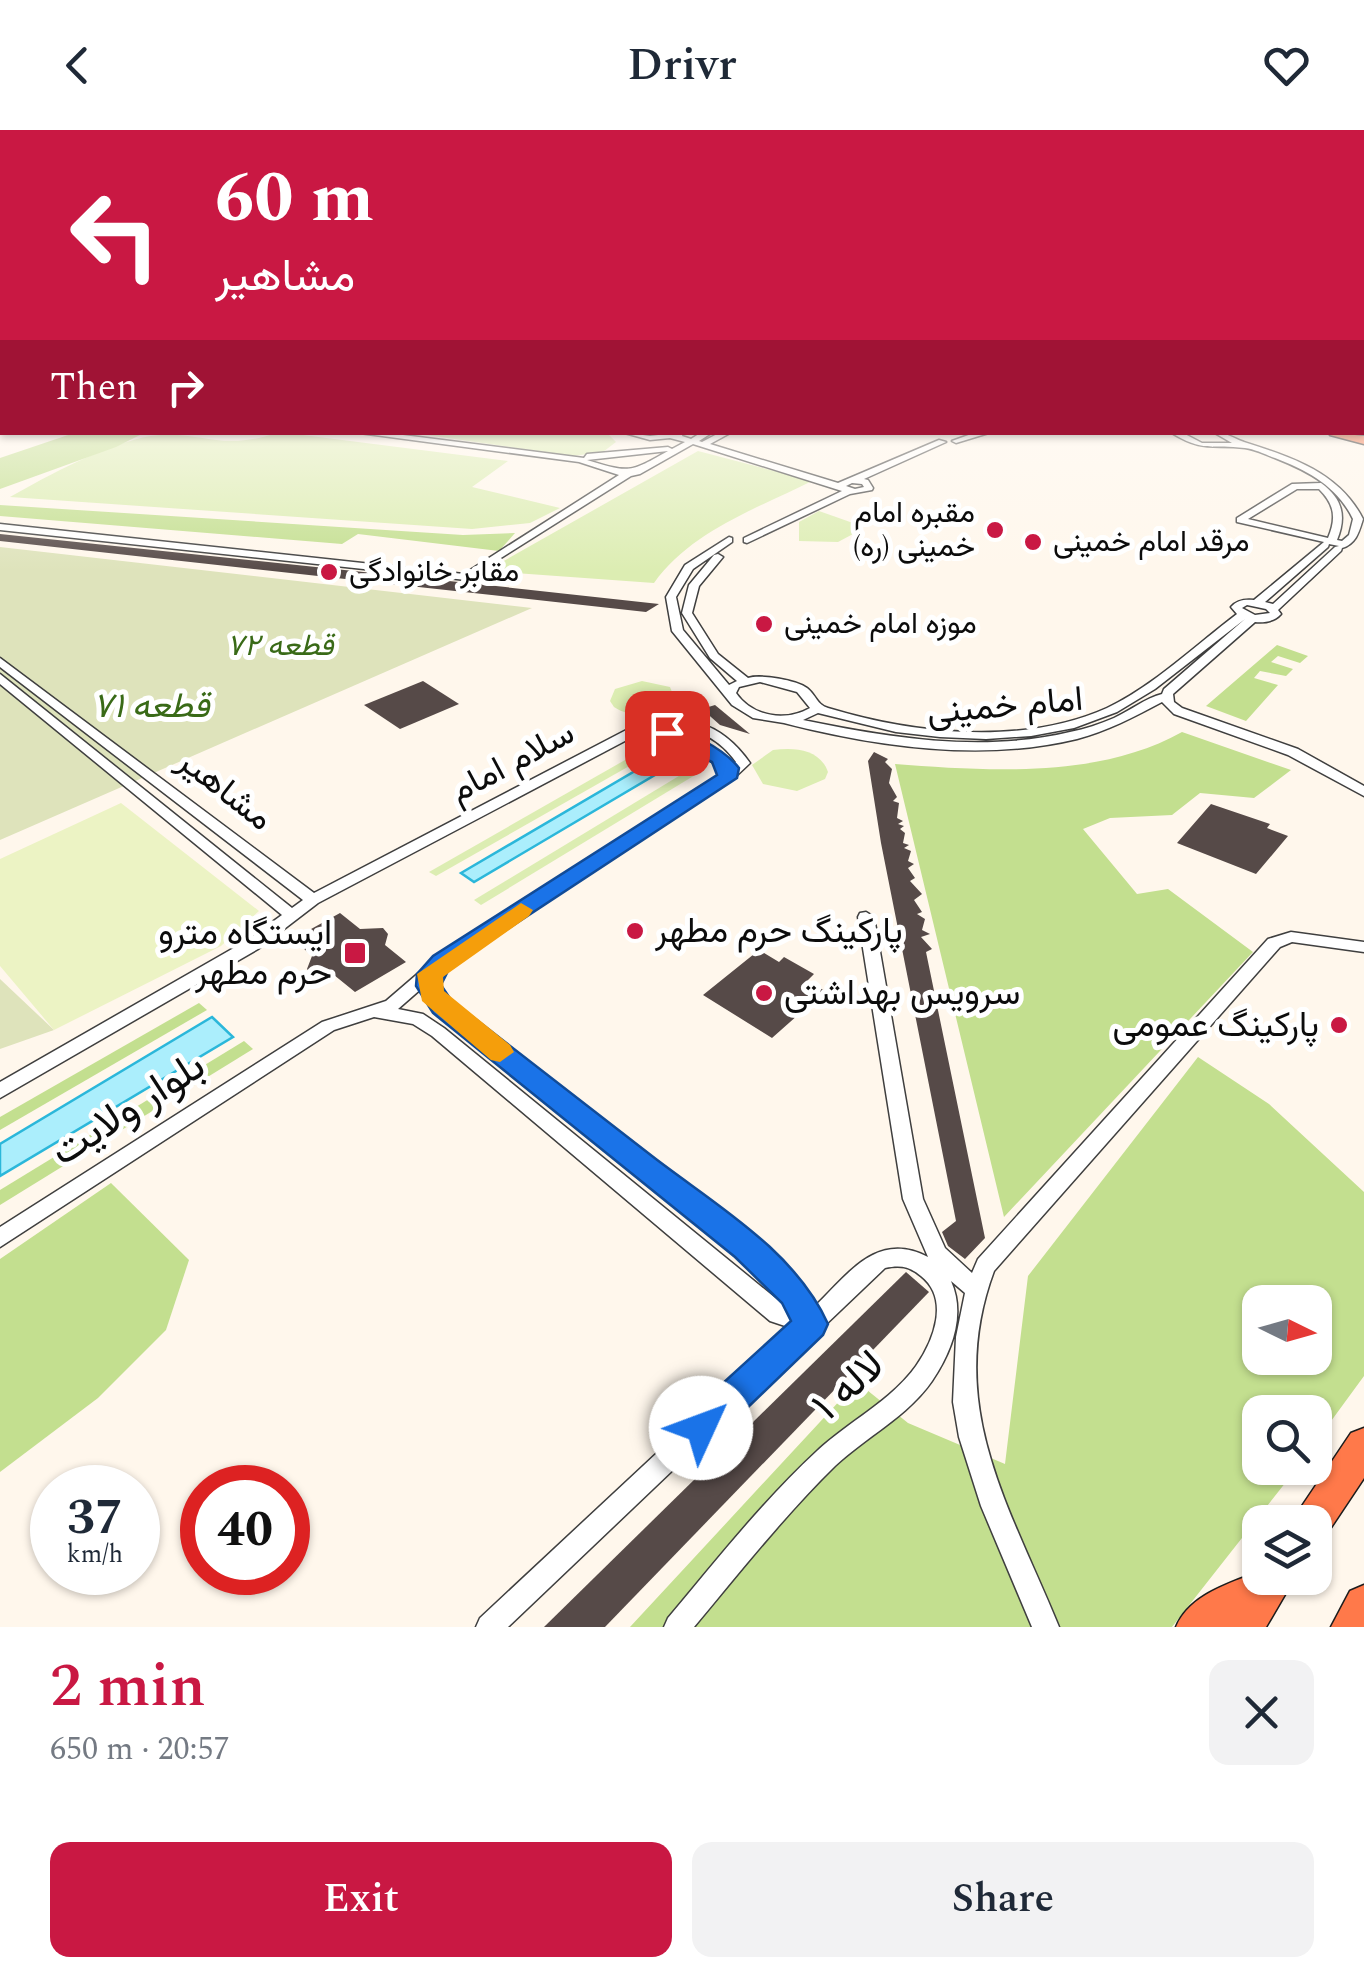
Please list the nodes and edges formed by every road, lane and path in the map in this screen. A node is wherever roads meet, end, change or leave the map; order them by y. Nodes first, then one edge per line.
1 (380, 435) edge
2 (408, 435) edge
3 (661, 435) edge
4 (688, 435) edge
5 (961, 435) edge
6 (976, 435) edge
7 (1180, 435) edge
8 (1222, 435) edge
9 (709, 438) edge
10 (949, 442) junction
11 (1239, 447) junction
12 (677, 448) junction
13 (629, 473) junction
14 (846, 485) junction
15 (1321, 486) junction
16 (0, 526) edge
17 (738, 540) junction
18 (1332, 544) junction
19 (1257, 603) junction
20 (1273, 609) junction
21 (1248, 616) junction
22 (0, 660) edge
23 (0, 678) edge
24 (744, 680) junction
25 (1159, 692) junction
26 (730, 693) junction
27 (816, 709) junction
28 (789, 721) junction
29 (1364, 792) edge
30 (212, 822) junction
31 (188, 833) junction
32 (313, 900) junction
33 (290, 914) junction
34 (866, 918) dead end
35 (1364, 946) edge
36 (430, 974) junction
37 (374, 1012) junction
38 (297, 1045) joint
39 (0, 1090) edge
40 (0, 1238) edge
41 (976, 1290) junction
42 (811, 1324) junction
43 (1364, 1446) edge
44 (1324, 1505) edge
45 (1246, 1595) edge
46 (1264, 1595) edge
47 (1364, 1605) edge
48 (1364, 1616) edge
49 (489, 1627) edge
50 (677, 1627) edge
51 (1046, 1627) edge
52 (1196, 1627) edge
53 (1242, 1627) edge
54 (1355, 1627) edge

1 - 13 street
2 - 12 street
3 - 4 street
4 - 9 street
4 - 12 street
5 - 10 street
6 - 10 street
7 - 11 street
8 - 11 street
9 - 14 street
10 - 14 street
10 - 14 street
11 - 15 street
11 - 18 street
12 - 13 street
13 - 16 street
14 - 17 street
15 - 18 street
15 - 18 street
17 - 24 street
17 - 26 street
18 - 19 street
18 - 20 street
19 - 20 street
19 - 21 street
20 - 21 street
21 - 25 street, امام خمینی
22 - 30 street, مشاهیر
23 - 31 street, مشاهیر
24 - 26 street
24 - 27 street
25 - 27 street, امام خمینی
25 - 28 street, امام خمینی
25 - 29 street
26 - 28 street, امام خمینی
27 - 28 street
30 - 31 street
30 - 32 street, مشاهیر
31 - 33 street, مشاهیر
32 - 33 street, سلام امام
32 - 36 street, سلام امام
33 - 39 street, بلوار ولایت
34 - 41 street
35 - 41 street
36 - 37 street, سلام امام
36 - 42 street
37 - 38 street, سلام امام
37 - 42 street
38 - 40 street, بلوار ولایت
41 - 51 street
42 - 49 street, لاله ۱
42 - 50 street, لاله ۱
43 - 44 highway
45 - 52 highway
46 - 53 highway
47 - 54 highway
48 - 54 highway

